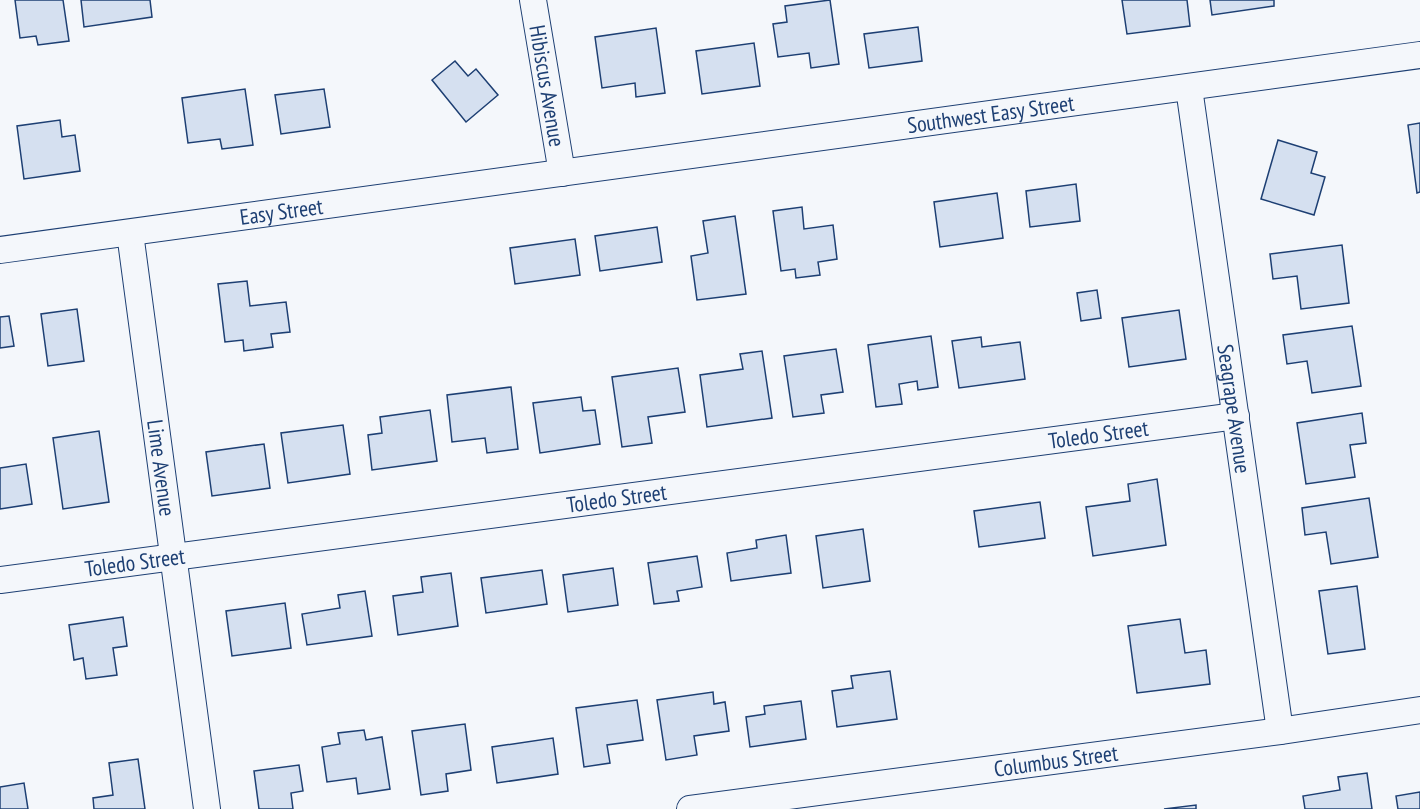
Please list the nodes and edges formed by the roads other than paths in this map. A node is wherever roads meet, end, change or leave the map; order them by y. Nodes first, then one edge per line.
1 (533, 0) edge
2 (1420, 55) edge
3 (1189, 88) junction
4 (562, 173) junction
5 (130, 233) junction
6 (0, 250) edge
7 (1236, 416) junction
8 (172, 557) junction
9 (0, 580) edge
10 (1420, 710) edge
11 (1280, 731) junction
12 (207, 809) edge
13 (690, 809) edge

1 - 4 street, Hibiscus Avenue
2 - 3 street, Southwest Easy Street
3 - 4 street, Southwest Easy Street
3 - 7 street, Seagrape Avenue
4 - 5 street, Easy Street
5 - 6 street, Easy Street
5 - 8 street, Lime Avenue
7 - 8 street, Toledo Street
7 - 11 street, Seagrape Avenue
8 - 9 street, Toledo Street
8 - 12 street, Lime Avenue
10 - 11 street, Columbus Street
11 - 13 street, Columbus Street

